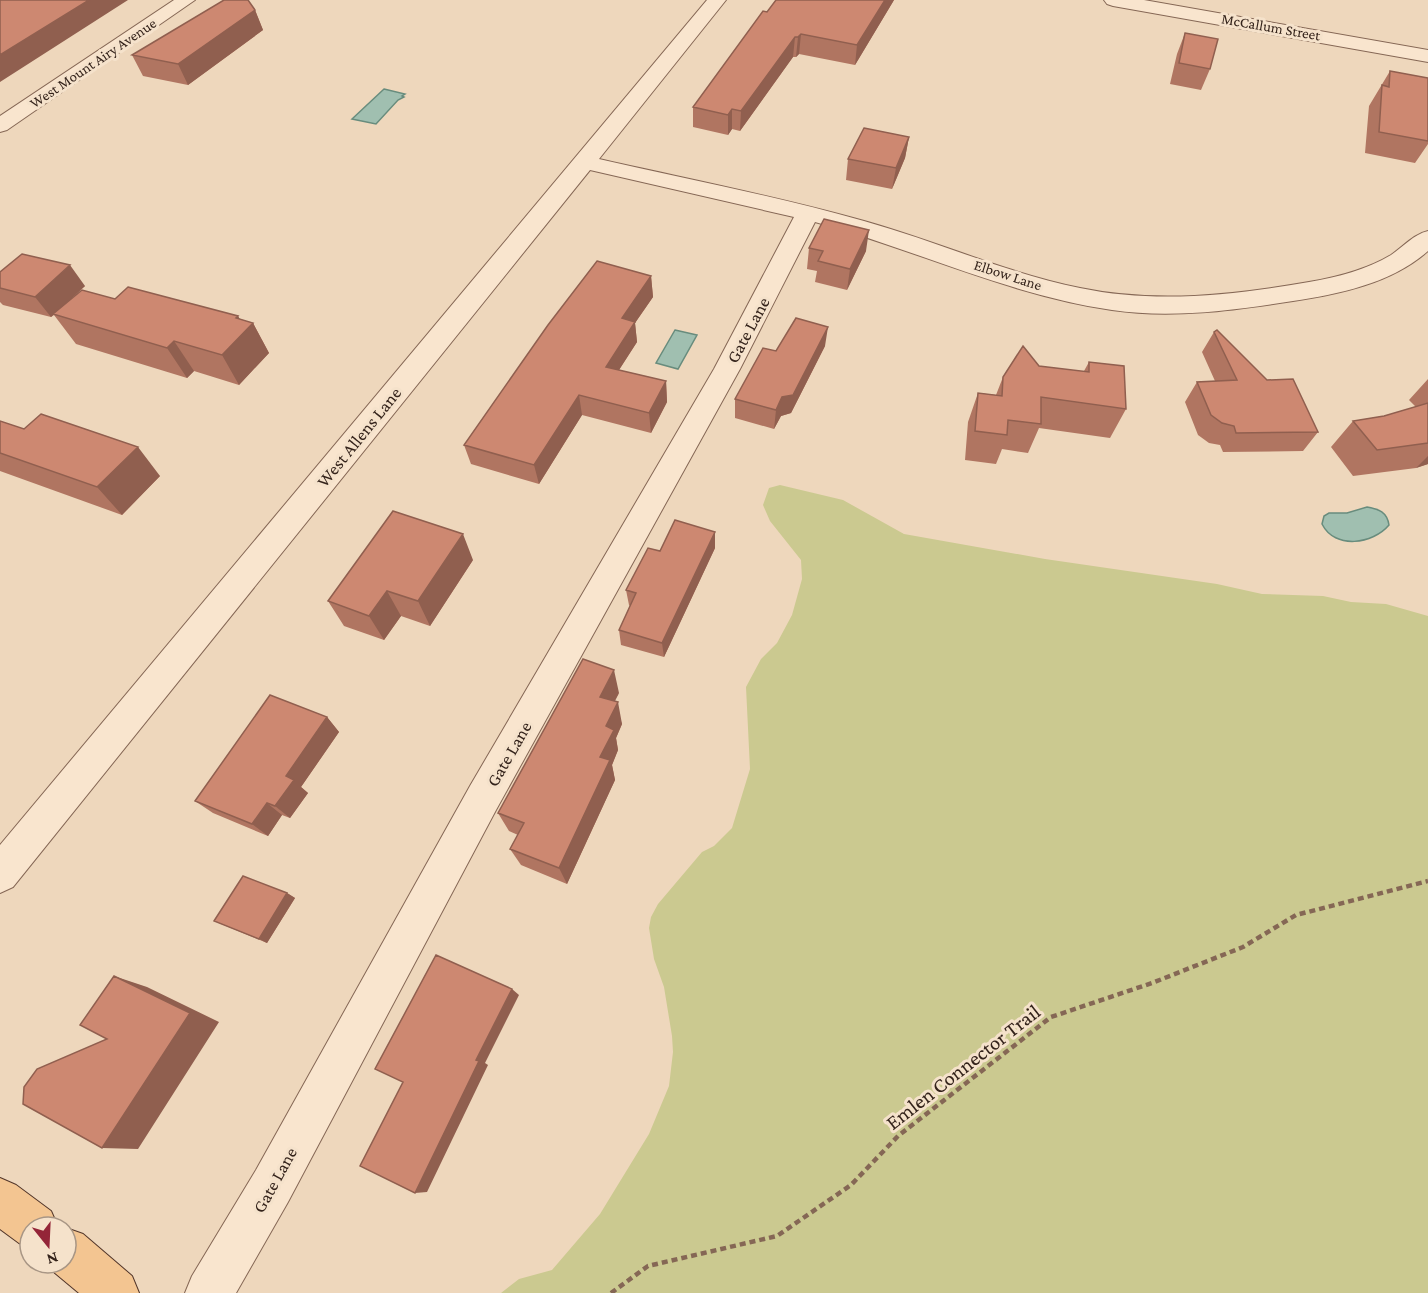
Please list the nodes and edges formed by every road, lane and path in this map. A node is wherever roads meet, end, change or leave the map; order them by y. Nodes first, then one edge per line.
1 (186, 0) edge
2 (717, 0) edge
3 (1113, 0) edge
4 (1428, 56) edge
5 (0, 126) edge
6 (584, 162) junction
7 (807, 214) junction
8 (1428, 238) edge
9 (0, 874) edge
10 (1428, 881) edge
11 (0, 1201) edge
12 (19, 1215) edge
13 (78, 1261) edge
14 (115, 1293) edge
15 (210, 1293) edge
16 (611, 1293) edge

1 - 5 street, West Mount Airy Avenue
2 - 6 street, West Allens Lane
3 - 4 street, McCallum Street
6 - 7 street, Elbow Lane
6 - 9 street, West Allens Lane
7 - 8 street, Elbow Lane
7 - 15 street, Gate Lane
10 - 16 path, Emlen Connector Trail
11 - 12 main road
13 - 14 main road

